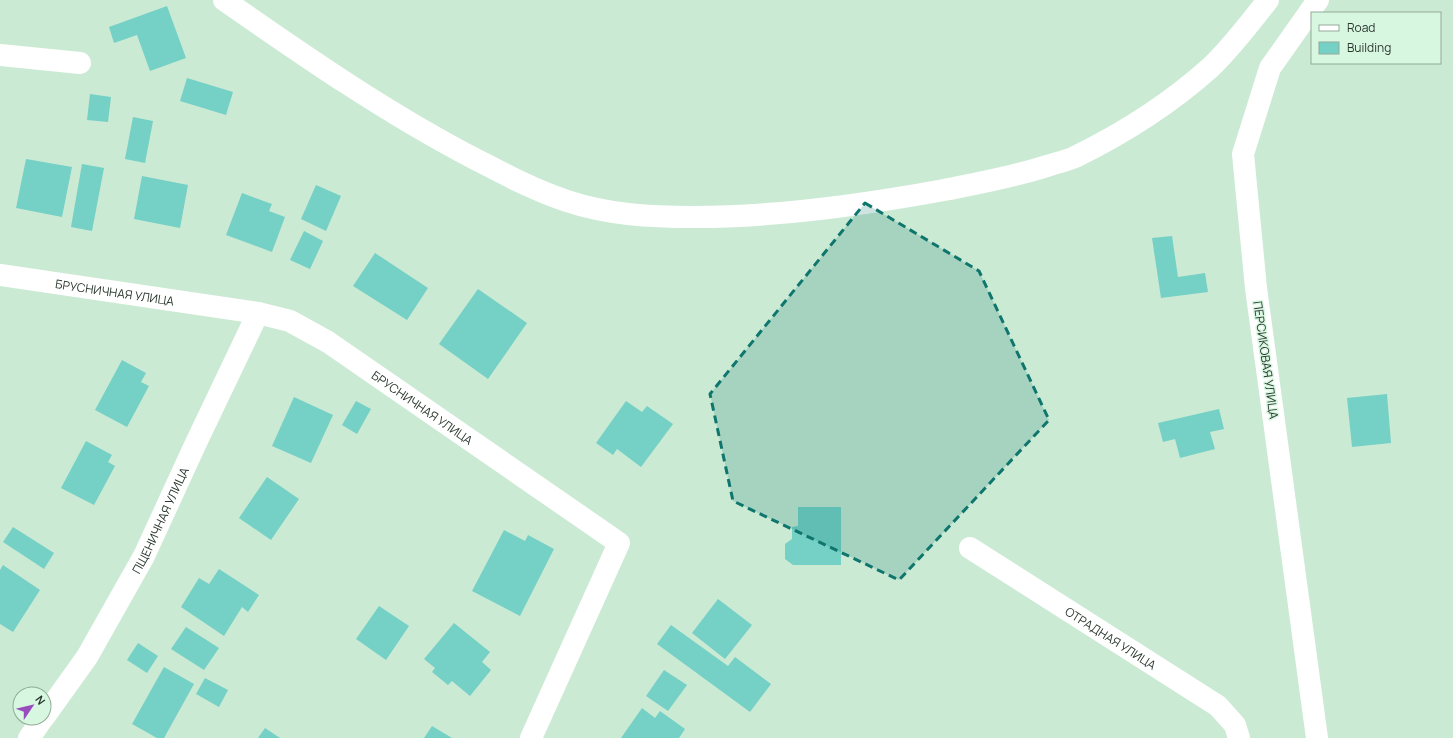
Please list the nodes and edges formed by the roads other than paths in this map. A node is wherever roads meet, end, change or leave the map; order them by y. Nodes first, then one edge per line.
1 (224, 0) edge
2 (1268, 0) edge
3 (1318, 0) edge
4 (0, 55) edge
5 (80, 63) dead end
6 (0, 275) edge
7 (258, 313) junction
8 (970, 548) dead end
9 (52, 706) edge
10 (38, 726) edge
11 (29, 738) edge
12 (531, 738) edge
13 (1239, 738) edge
14 (1317, 738) edge

1 - 2 street
3 - 14 street, ПЕРСИКОВАЯ УЛИЦА
4 - 5 street
6 - 7 street, БРУСНИЧНАЯ УЛИЦА
7 - 9 street, ПЩЕНИЧНАЯ УЛИЦА
7 - 12 street, БРУСНИЧНАЯ УЛИЦА
8 - 13 street, ОТРАДНАЯ УЛИЦА
10 - 11 street, ПЩЕНИЧНАЯ УЛИЦА

